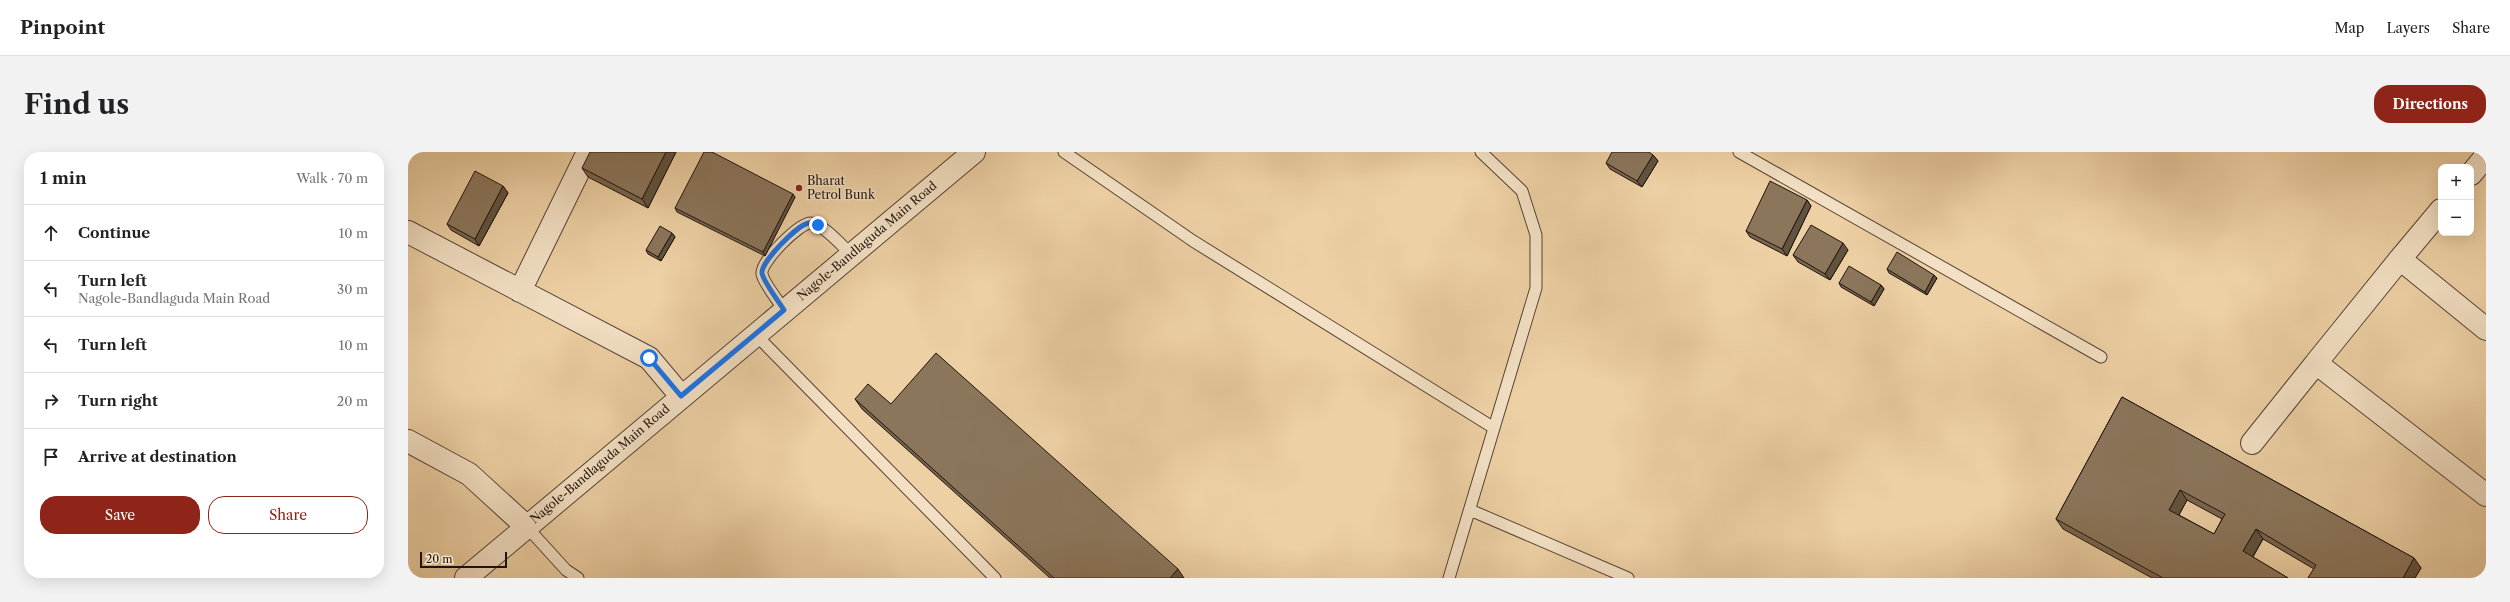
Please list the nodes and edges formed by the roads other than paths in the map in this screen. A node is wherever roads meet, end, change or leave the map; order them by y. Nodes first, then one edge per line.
1 (588, 152) edge
2 (1064, 152) edge
3 (1481, 152) edge
4 (1739, 152) edge
5 (966, 154) edge
6 (2486, 156) edge
7 (2474, 170) edge
8 (2438, 214) edge
9 (408, 232) edge
10 (851, 254) junction
11 (2400, 259) junction
12 (520, 291) junction
13 (784, 310) junction
14 (2486, 329) edge
15 (755, 334) junction
16 (2101, 357) dead end
17 (2316, 363) junction
18 (681, 396) junction
19 (1494, 428) junction
20 (408, 441) edge
21 (2252, 444) dead end
22 (2486, 495) edge
23 (1470, 510) junction
24 (526, 526) junction
25 (466, 578) edge
26 (578, 578) edge
27 (995, 578) edge
28 (1449, 578) edge
29 (1628, 578) edge

1 - 12 street
2 - 19 lane
3 - 19 lane
4 - 16 lane
5 - 10 street, Nagole-Bandlaguda Main Road
6 - 7 street
8 - 11 street
9 - 12 street
10 - 13 street, Nagole-Bandlaguda Main Road
10 - 13 lane
11 - 14 street
11 - 17 street
12 - 18 street
13 - 15 street, Nagole-Bandlaguda Main Road
15 - 18 street, Nagole-Bandlaguda Main Road
15 - 27 lane
17 - 21 street
17 - 22 street
18 - 24 street, Nagole-Bandlaguda Main Road
19 - 23 lane
20 - 24 street
23 - 28 lane
23 - 29 lane
24 - 25 street, Nagole-Bandlaguda Main Road
24 - 26 lane

